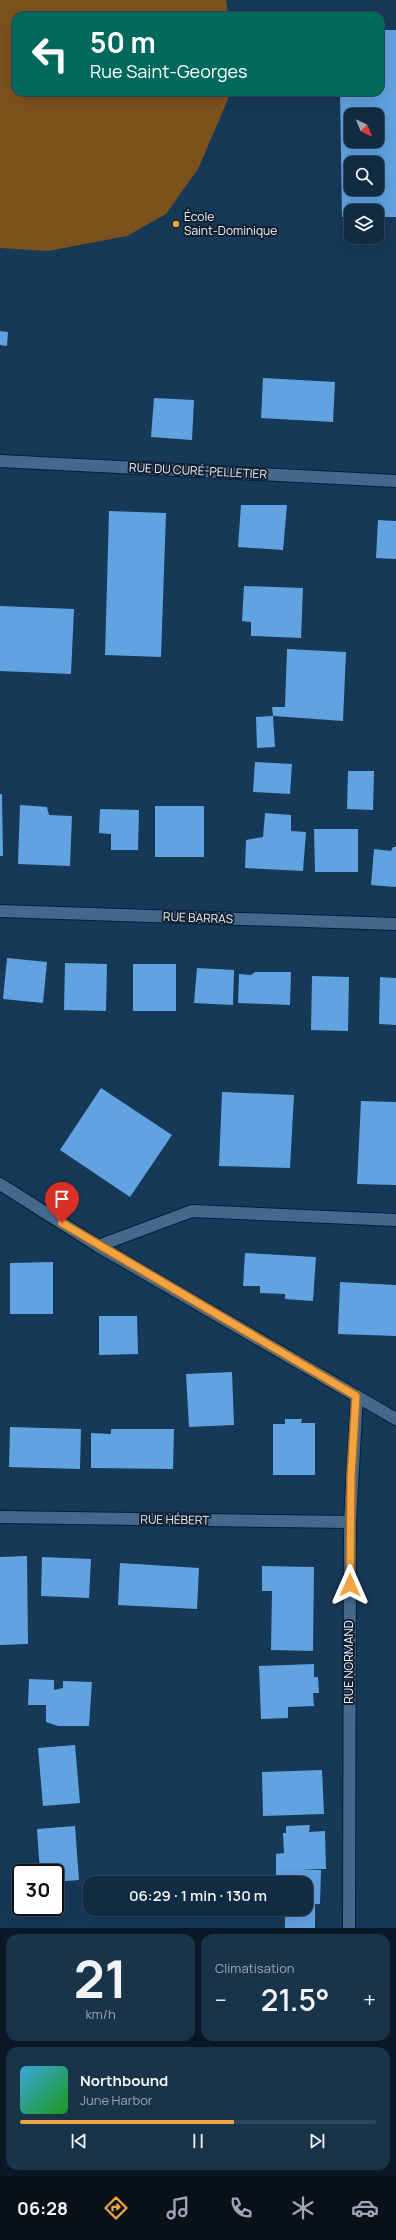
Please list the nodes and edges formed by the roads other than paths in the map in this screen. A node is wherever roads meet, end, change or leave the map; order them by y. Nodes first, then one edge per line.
1 (0, 461) edge
2 (396, 481) edge
3 (0, 911) edge
4 (396, 924) edge
5 (0, 1184) edge
6 (396, 1220) edge
7 (98, 1246) junction
8 (356, 1396) junction
9 (396, 1419) edge
10 (0, 1517) edge
11 (350, 1522) junction
12 (349, 1928) edge

1 - 2 street, RUE DU CURÉ-PELLETIER
3 - 4 street, RUE BARRAS
5 - 7 street
6 - 7 street
7 - 8 street
8 - 9 street
8 - 11 street, RUE NORMAND
10 - 11 street, RUE HÉBERT
11 - 12 street, RUE NORMAND

